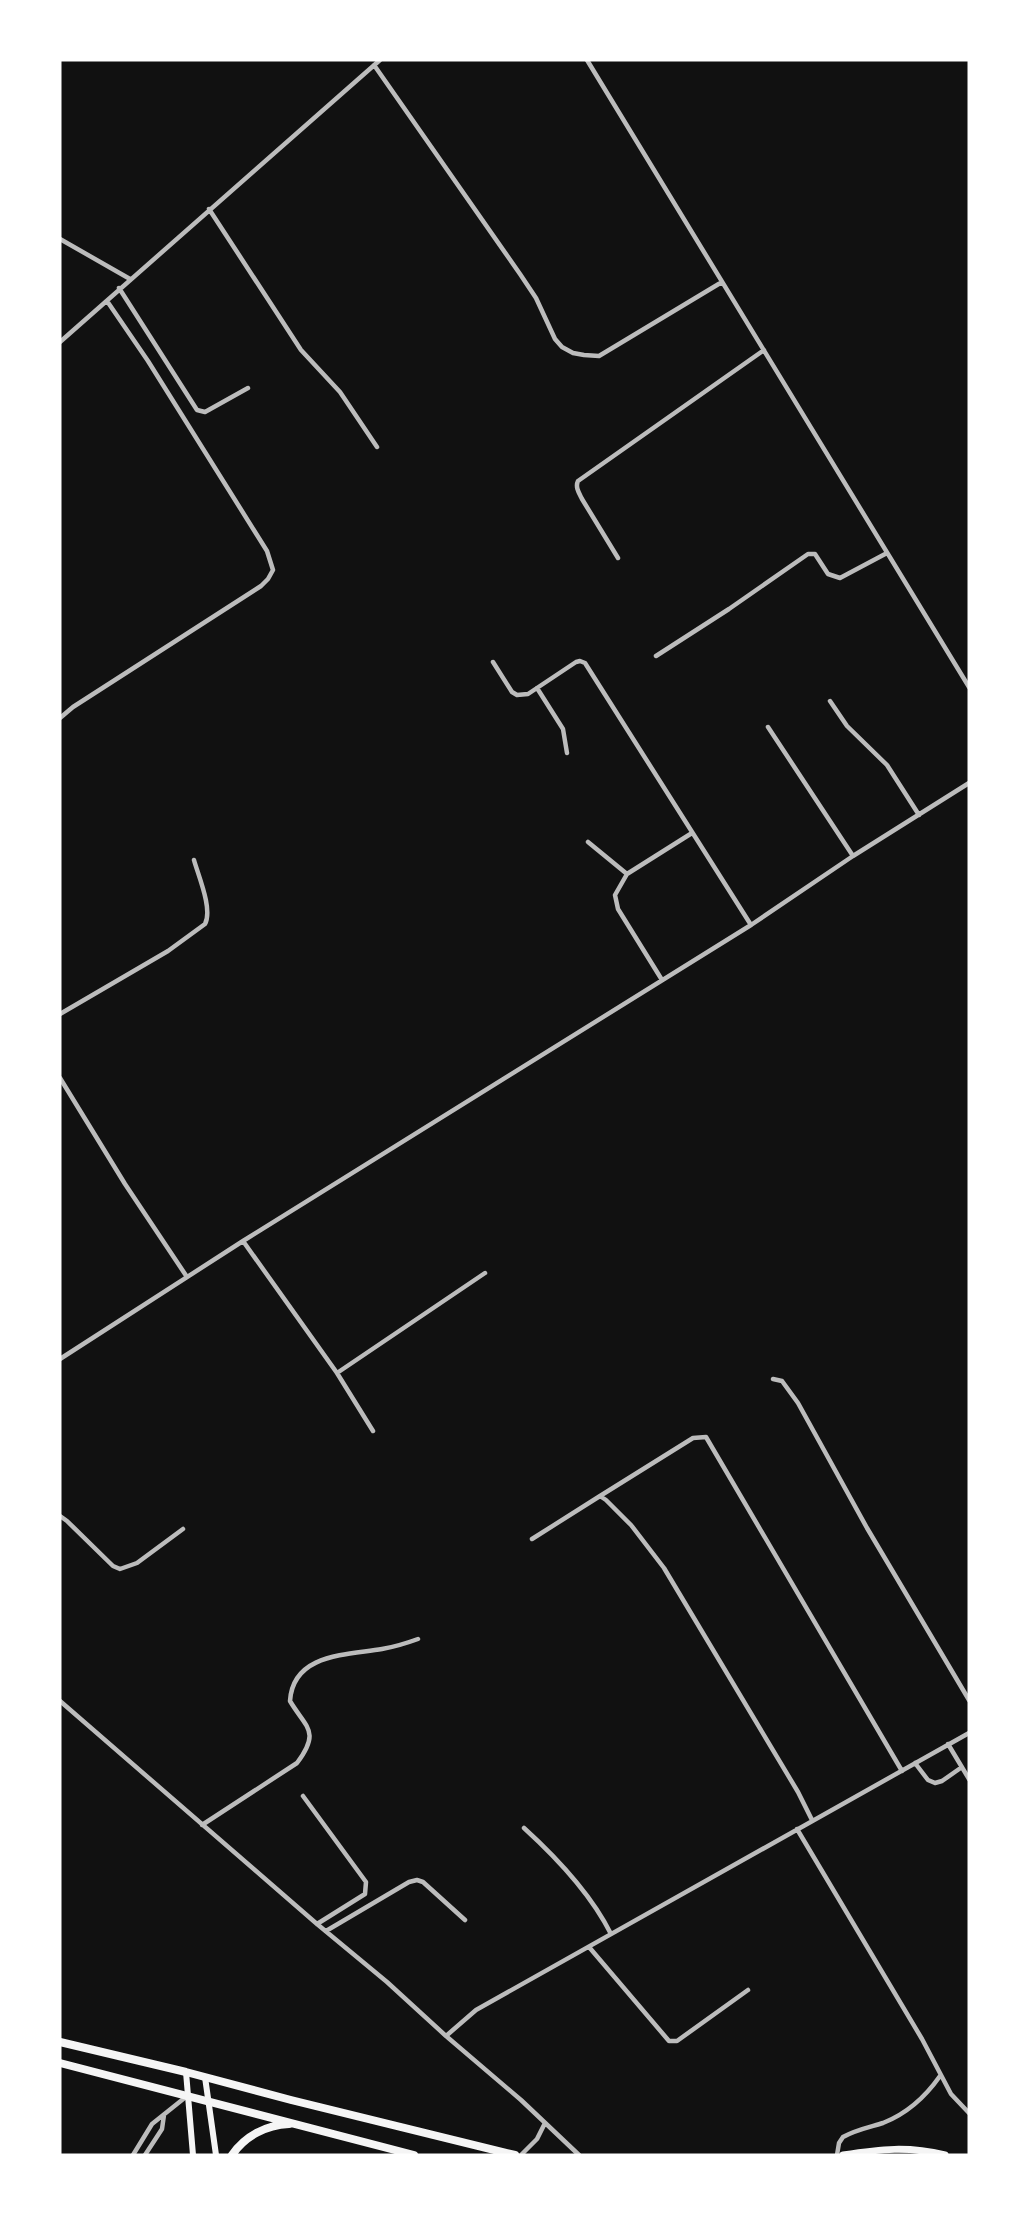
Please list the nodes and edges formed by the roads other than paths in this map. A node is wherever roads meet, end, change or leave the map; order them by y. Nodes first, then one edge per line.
1 (380, 60) edge
2 (586, 60) edge
3 (374, 65) junction
4 (209, 209) junction
5 (60, 238) edge
6 (130, 279) junction
7 (722, 282) junction
8 (119, 288) junction
9 (107, 301) junction
10 (60, 341) edge
11 (764, 350) junction
12 (248, 388) dead end
13 (377, 447) dead end
14 (887, 553) junction
15 (618, 558) dead end
16 (656, 656) dead end
17 (494, 662) dead end
18 (969, 687) edge
19 (537, 688) junction
20 (830, 701) dead end
21 (60, 718) edge
22 (768, 727) dead end
23 (567, 753) dead end
24 (969, 783) edge
25 (919, 815) junction
26 (692, 833) junction
27 (588, 842) dead end
28 (853, 856) junction
29 (194, 860) dead end
30 (627, 874) junction
31 (751, 925) junction
32 (662, 980) junction
33 (60, 1014) edge
34 (60, 1078) edge
35 (243, 1241) junction
36 (485, 1273) dead end
37 (188, 1277) junction
38 (60, 1359) edge
39 (337, 1373) junction
40 (772, 1379) dead end
41 (373, 1431) dead end
42 (600, 1496) junction
43 (60, 1516) edge
44 (183, 1529) dead end
45 (532, 1539) dead end
46 (418, 1639) dead end
47 (969, 1700) edge
48 (60, 1701) edge
49 (969, 1733) edge
50 (948, 1744) junction
51 (915, 1763) junction
52 (962, 1767) junction
53 (902, 1771) junction
54 (969, 1779) edge
55 (303, 1796) dead end
56 (812, 1820) junction
57 (202, 1825) junction
58 (524, 1828) dead end
59 (797, 1829) junction
60 (465, 1920) dead end
61 (317, 1924) junction
62 (326, 1931) junction
63 (612, 1934) junction
64 (589, 1947) junction
65 (748, 1990) dead end
66 (446, 2036) junction
67 (60, 2042) edge
68 (60, 2063) edge
69 (186, 2072) junction
70 (940, 2076) junction
71 (205, 2077) junction
72 (188, 2095) junction
73 (208, 2101) junction
74 (969, 2113) edge
75 (164, 2115) junction
76 (545, 2122) junction
77 (295, 2124) junction
78 (133, 2155) edge
79 (145, 2155) edge
80 (193, 2155) edge
81 (216, 2155) edge
82 (232, 2155) edge
83 (414, 2155) edge
84 (515, 2155) edge
85 (521, 2155) edge
86 (579, 2155) edge
87 (837, 2155) edge
88 (843, 2155) edge
89 (945, 2155) edge

1 - 3 street
2 - 7 street
3 - 4 street
3 - 7 street
4 - 6 street
4 - 13 street
5 - 6 street
6 - 8 street
7 - 11 street
8 - 9 street
8 - 12 street
9 - 10 street
9 - 21 street
11 - 14 street
11 - 15 street
14 - 16 street
14 - 18 street
17 - 19 street
19 - 23 street
19 - 26 street
20 - 25 street
22 - 28 street
24 - 25 street
25 - 28 street
26 - 30 street
26 - 31 street
27 - 30 street
28 - 31 street
29 - 33 street
30 - 32 street
31 - 32 street
32 - 35 street
34 - 37 street
35 - 37 street
35 - 39 street
36 - 39 street
37 - 38 street
39 - 41 street
40 - 47 street
42 - 45 street
42 - 53 street
42 - 56 street
43 - 44 street
46 - 57 street
48 - 57 street
49 - 50 street
50 - 51 street
50 - 52 street
51 - 52 street
51 - 53 street
52 - 54 street
53 - 56 street
55 - 61 street
56 - 59 street
57 - 61 street
58 - 63 street
59 - 63 street
59 - 70 street
60 - 62 street
61 - 62 street
62 - 66 street
63 - 64 street
64 - 65 street
64 - 66 street
66 - 76 street
67 - 69 highway
68 - 72 highway
69 - 71 highway
69 - 72 main road
70 - 74 street
70 - 87 street
71 - 73 main road
71 - 84 highway
72 - 73 highway
72 - 75 street
72 - 80 main road
73 - 77 highway
73 - 81 main road
75 - 78 street
75 - 79 street
76 - 85 street
76 - 86 street
77 - 82 highway
77 - 83 highway
88 - 89 main road

